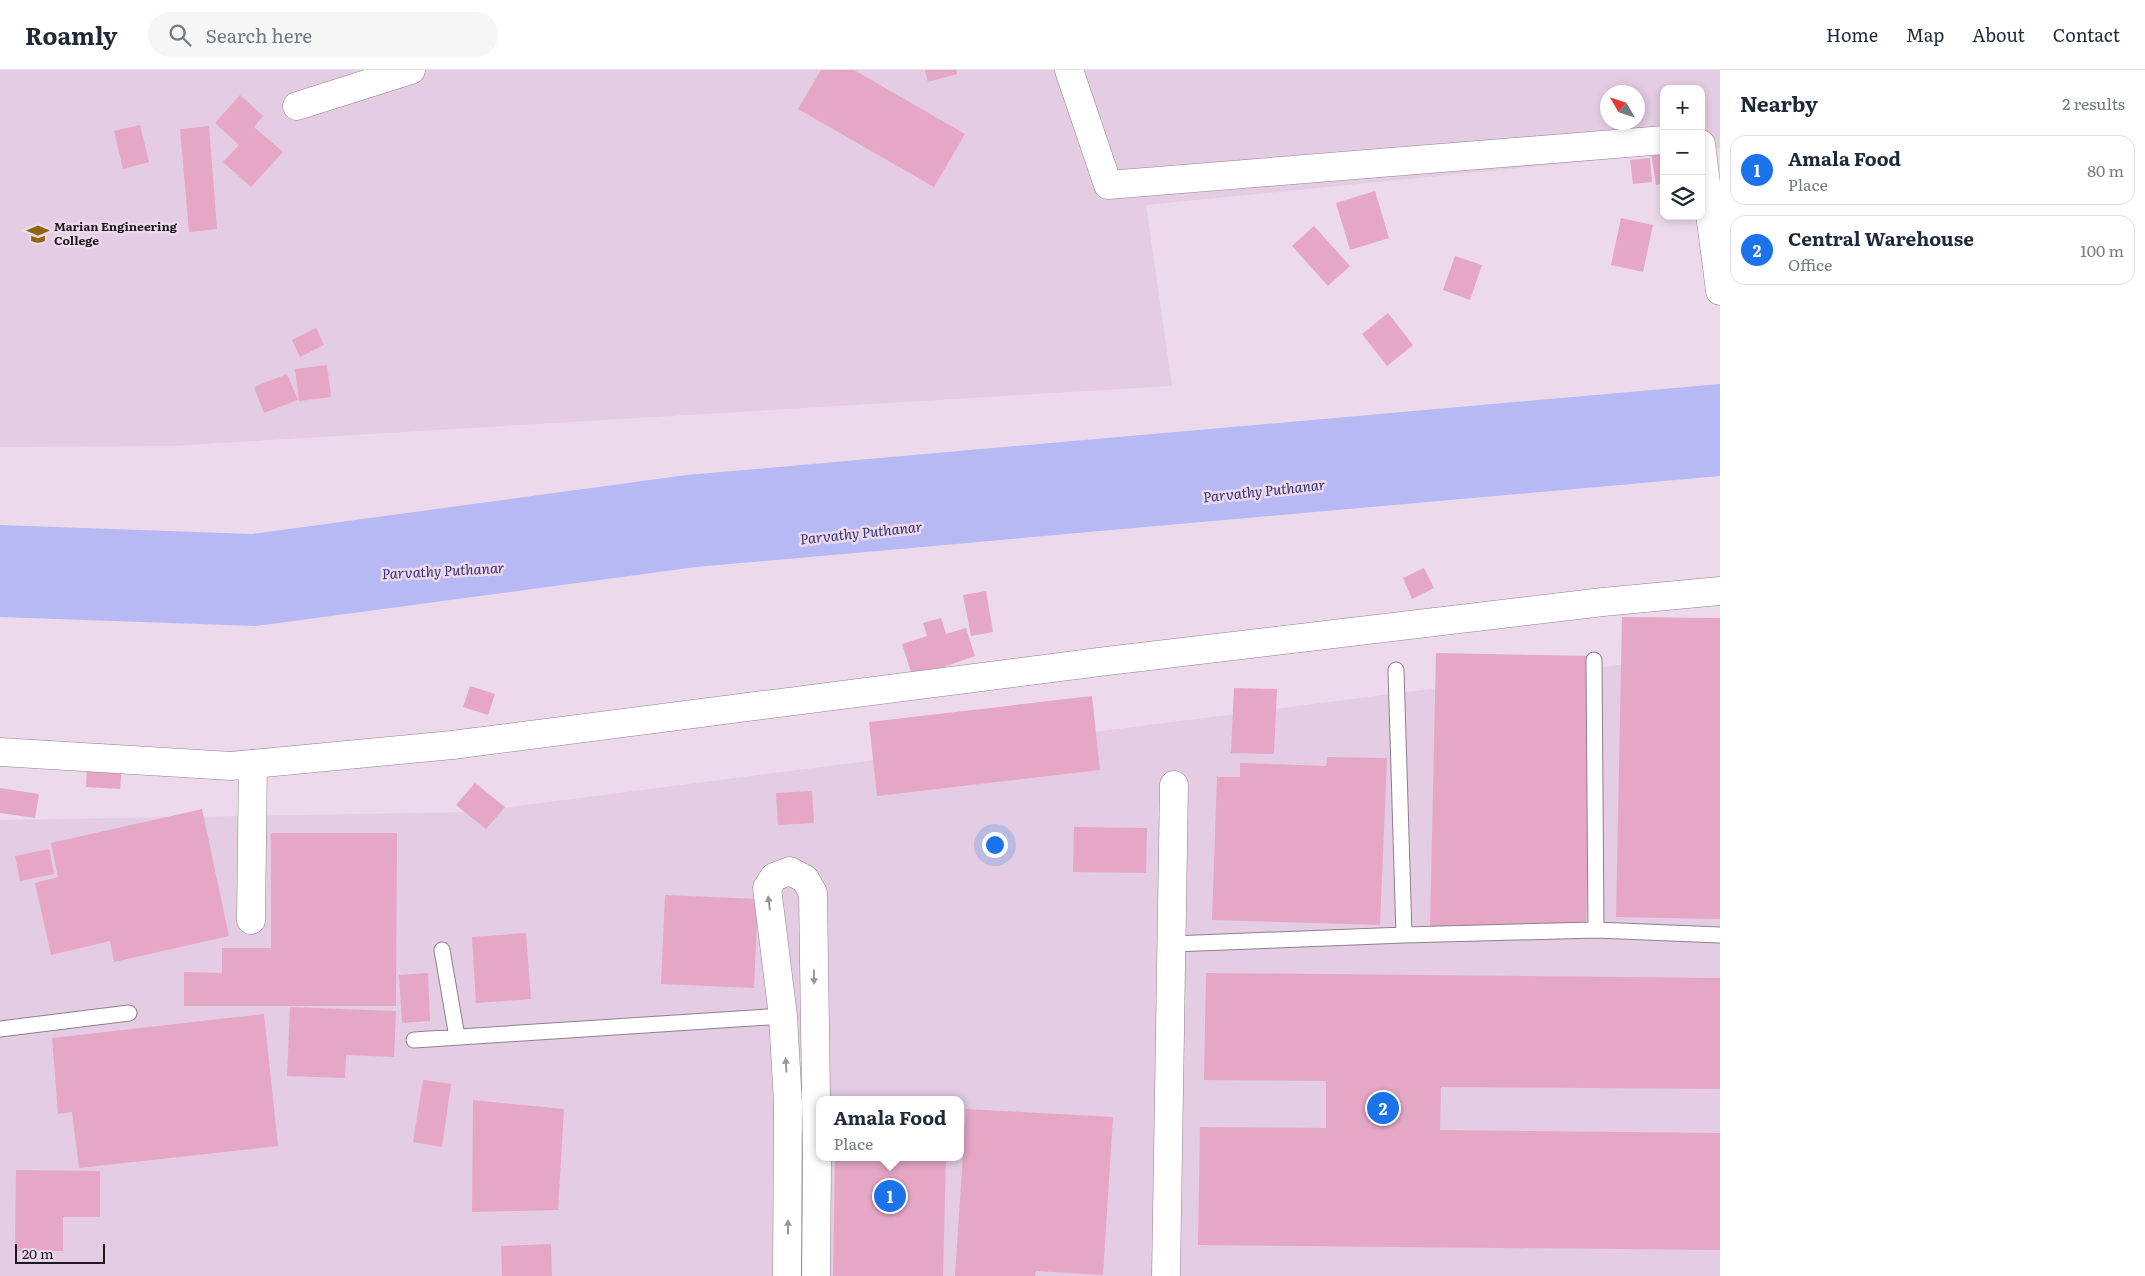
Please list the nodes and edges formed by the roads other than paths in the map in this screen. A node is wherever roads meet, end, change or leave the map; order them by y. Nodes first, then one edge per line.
1 (411, 70) edge
2 (1070, 70) edge
3 (297, 106) dead end
4 (1720, 135) edge
5 (1705, 137) edge
6 (1660, 140) edge
7 (1705, 175) edge
8 (1720, 291) edge
9 (1720, 591) edge
10 (1594, 660) dead end
11 (1396, 670) dead end
12 (0, 752) edge
13 (253, 764) junction
14 (1174, 785) dead end
15 (251, 920) dead end
16 (1596, 930) junction
17 (1404, 935) junction
18 (1720, 935) edge
19 (1172, 944) junction
20 (442, 950) dead end
21 (128, 1013) dead end
22 (783, 1016) junction
23 (0, 1029) edge
24 (457, 1037) junction
25 (414, 1040) dead end
26 (816, 1096) edge
27 (817, 1161) edge
28 (787, 1276) edge
29 (816, 1276) edge
30 (1166, 1276) edge

1 - 3 street
2 - 6 street
4 - 5 street
7 - 8 street
9 - 13 street
10 - 16 lane
11 - 17 lane
12 - 13 street
13 - 15 street
14 - 19 street
16 - 17 lane
16 - 18 lane
17 - 19 lane
19 - 30 street
20 - 24 lane
21 - 23 lane
22 - 24 lane
22 -> 26 street
28 -> 22 street
24 - 25 lane
27 -> 29 street

